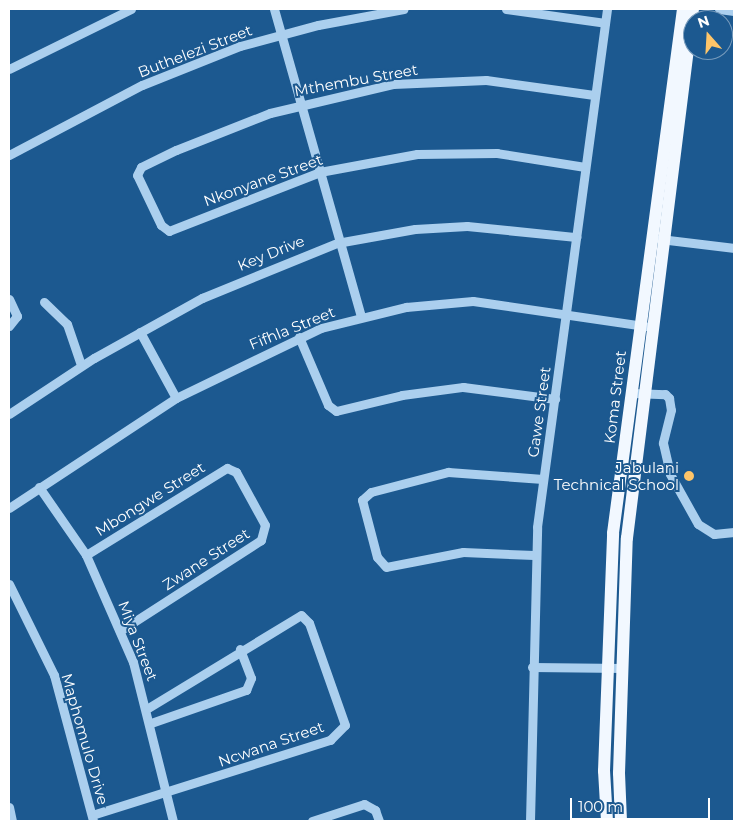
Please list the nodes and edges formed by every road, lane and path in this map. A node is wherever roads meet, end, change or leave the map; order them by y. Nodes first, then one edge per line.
1 (131, 9) edge
2 (274, 9) edge
3 (404, 9) edge
4 (506, 9) edge
5 (607, 9) edge
6 (683, 9) edge
7 (693, 9) edge
8 (719, 9) edge
9 (734, 11) edge
10 (605, 23) junction
11 (282, 33) junction
12 (9, 69) edge
13 (594, 95) junction
14 (299, 103) junction
15 (9, 155) edge
16 (585, 167) junction
17 (320, 172) junction
18 (137, 173) joint
19 (576, 237) junction
20 (657, 238) junction
21 (337, 243) junction
22 (734, 248) edge
23 (9, 299) edge
24 (44, 302) dead end
25 (566, 314) junction
26 (361, 317) junction
27 (640, 324) junction
28 (9, 326) edge
29 (653, 328) junction
30 (140, 332) junction
31 (299, 337) junction
32 (82, 365) junction
33 (647, 392) junction
34 (632, 393) junction
35 (176, 398) junction
36 (555, 399) junction
37 (9, 414) edge
38 (229, 468) joint
39 (543, 479) junction
40 (40, 487) junction
41 (9, 508) edge
42 (734, 532) edge
43 (86, 555) junction
44 (534, 555) junction
45 (9, 584) edge
46 (120, 632) junction
47 (240, 649) junction
48 (532, 667) junction
49 (608, 668) junction
50 (623, 668) junction
51 (148, 708) junction
52 (151, 723) junction
53 (167, 794) junction
54 (9, 806) edge
55 (93, 820) edge
56 (12, 821) edge
57 (173, 821) edge
58 (312, 821) edge
59 (379, 821) edge
60 (530, 821) edge
61 (606, 821) edge
62 (621, 821) edge

1 - 12 street
2 - 11 street
3 - 11 street, Buthelezi Street
4 - 10 street
5 - 10 street, Gawe Street
6 - 20 main road, Koma Street
7 - 20 main road, Koma Street
8 - 9 street
10 - 13 street, Gawe Street
11 - 14 street
11 - 15 street, Buthelezi Street
13 - 14 street, Mthembu Street
13 - 16 street, Gawe Street
14 - 17 street
14 - 18 street, Mthembu Street
16 - 17 street, Nkonyane Street
16 - 19 street, Gawe Street
17 - 18 street, Nkonyane Street
17 - 21 street
19 - 21 street, Key Drive
19 - 25 street, Gawe Street
20 - 22 street
20 - 27 main road, Koma Street
20 - 29 main road, Koma Street
21 - 26 street
21 - 30 street, Key Drive
23 - 28 street
24 - 32 street
25 - 26 street, Fifhla Street
25 - 27 street, Fifhla Street
25 - 36 street, Gawe Street
26 - 31 street, Fifhla Street
27 - 29 street, Fifhla Street
27 - 34 main road, Koma Street
29 - 33 main road, Koma Street
30 - 32 street, Key Drive
30 - 35 street
31 - 35 street, Fifhla Street
31 - 36 street
32 - 37 street, Key Drive
33 - 34 street
33 - 42 street
33 - 50 main road, Koma Street
34 - 49 main road, Koma Street
35 - 40 street, Fifhla Street
36 - 39 street, Gawe Street
38 - 43 street, Mbongwe Street
38 - 46 street, Zwane Street
39 - 44 street, Gawe Street
39 - 44 street
40 - 41 street, Fifhla Street
40 - 43 street, Miya Street
43 - 46 street, Miya Street
44 - 48 street, Gawe Street
45 - 55 street, Maphomulo Drive
46 - 51 street, Miya Street
47 - 51 street
47 - 52 street
47 - 53 street, Ncwana Street
48 - 49 street
48 - 60 street, Gawe Street
49 - 50 street
49 - 61 main road, Koma Street
50 - 62 main road, Koma Street
51 - 52 street, Miya Street
52 - 53 street, Miya Street
53 - 55 street, Ncwana Street
53 - 57 street, Miya Street
54 - 56 street
58 - 59 street

